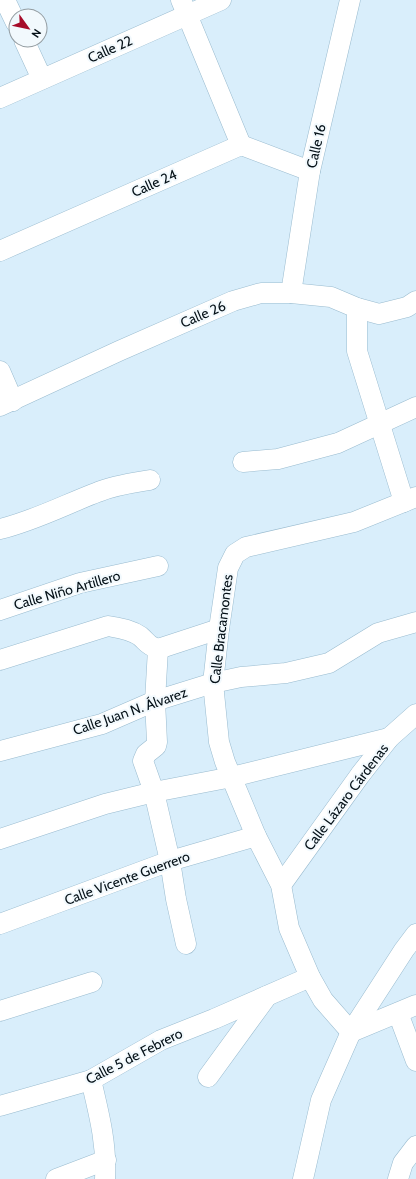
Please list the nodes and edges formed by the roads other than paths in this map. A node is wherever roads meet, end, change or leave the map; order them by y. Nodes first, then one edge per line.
1 (221, 0) edge
2 (350, 0) edge
3 (184, 7) edge
4 (28, 48) edge
5 (42, 79) junction
6 (0, 98) edge
7 (241, 145) junction
8 (310, 171) junction
9 (0, 251) edge
10 (290, 293) junction
11 (416, 301) edge
12 (357, 308) junction
13 (0, 371) edge
14 (7, 403) edge
15 (416, 407) edge
16 (380, 424) junction
17 (243, 462) dead end
18 (150, 480) dead end
19 (410, 500) edge
20 (0, 529) edge
21 (158, 566) dead end
22 (0, 610) edge
23 (416, 622) edge
24 (219, 628) junction
25 (158, 649) junction
26 (0, 660) edge
27 (213, 683) junction
28 (155, 701) junction
29 (416, 714) edge
30 (389, 738) junction
31 (0, 751) edge
32 (232, 777) junction
33 (154, 792) junction
34 (256, 836) junction
35 (0, 839) edge
36 (170, 861) junction
37 (281, 885) junction
38 (0, 924) edge
39 (416, 934) edge
40 (186, 944) dead end
41 (310, 977) junction
42 (92, 982) dead end
43 (268, 995) junction
44 (416, 1005) edge
45 (0, 1011) edge
46 (398, 1013) junction
47 (351, 1032) junction
48 (416, 1061) edge
49 (208, 1077) dead end
50 (91, 1080) junction
51 (0, 1106) edge
52 (416, 1146) edge
53 (105, 1170) edge
54 (56, 1179) edge
55 (303, 1179) edge
56 (398, 1179) edge

1 - 3 street, Calle 22
2 - 8 street, Calle 16
3 - 5 street, Calle 22
3 - 7 street
4 - 5 street
5 - 6 street, Calle 22
7 - 8 street
7 - 9 street, Calle 24
8 - 10 street, Calle 16
10 - 12 street, Calle 26
10 - 14 street, Calle 26
11 - 12 street, Calle 26
12 - 16 street
13 - 14 street
15 - 16 street
16 - 17 street
16 - 19 street
18 - 20 street
19 - 24 street, Calle Bracamontes
21 - 22 street, Calle Niño Artillero
23 - 27 street, Calle Juan N. Álvarez
24 - 25 street
24 - 27 street, Calle Bracamontes
25 - 26 street
25 - 28 street
27 - 28 street, Calle Juan N. Álvarez
27 - 32 street, Calle Bracamontes
28 - 31 street, Calle Juan N. Álvarez
28 - 33 street
29 - 30 street, Calle Lázaro Cárdenas
30 - 32 street
30 - 37 street, Calle Lázaro Cárdenas
32 - 33 street
32 - 34 street, Calle Bracamontes
33 - 35 street
33 - 36 street
34 - 36 street, Calle Vicente Guerrero
34 - 37 street, Calle Bracamontes
36 - 38 street, Calle Vicente Guerrero
36 - 40 street
37 - 41 street, Calle Bracamontes
39 - 47 street
41 - 43 street, Calle 5 de Febrero
41 - 47 street, Calle Bracamontes
42 - 45 street
43 - 49 street
43 - 50 street, Calle 5 de Febrero
44 - 46 street
46 - 47 street
46 - 48 street
47 - 55 street
50 - 51 street, Calle 5 de Febrero
50 - 53 street
52 - 56 street
53 - 54 street

